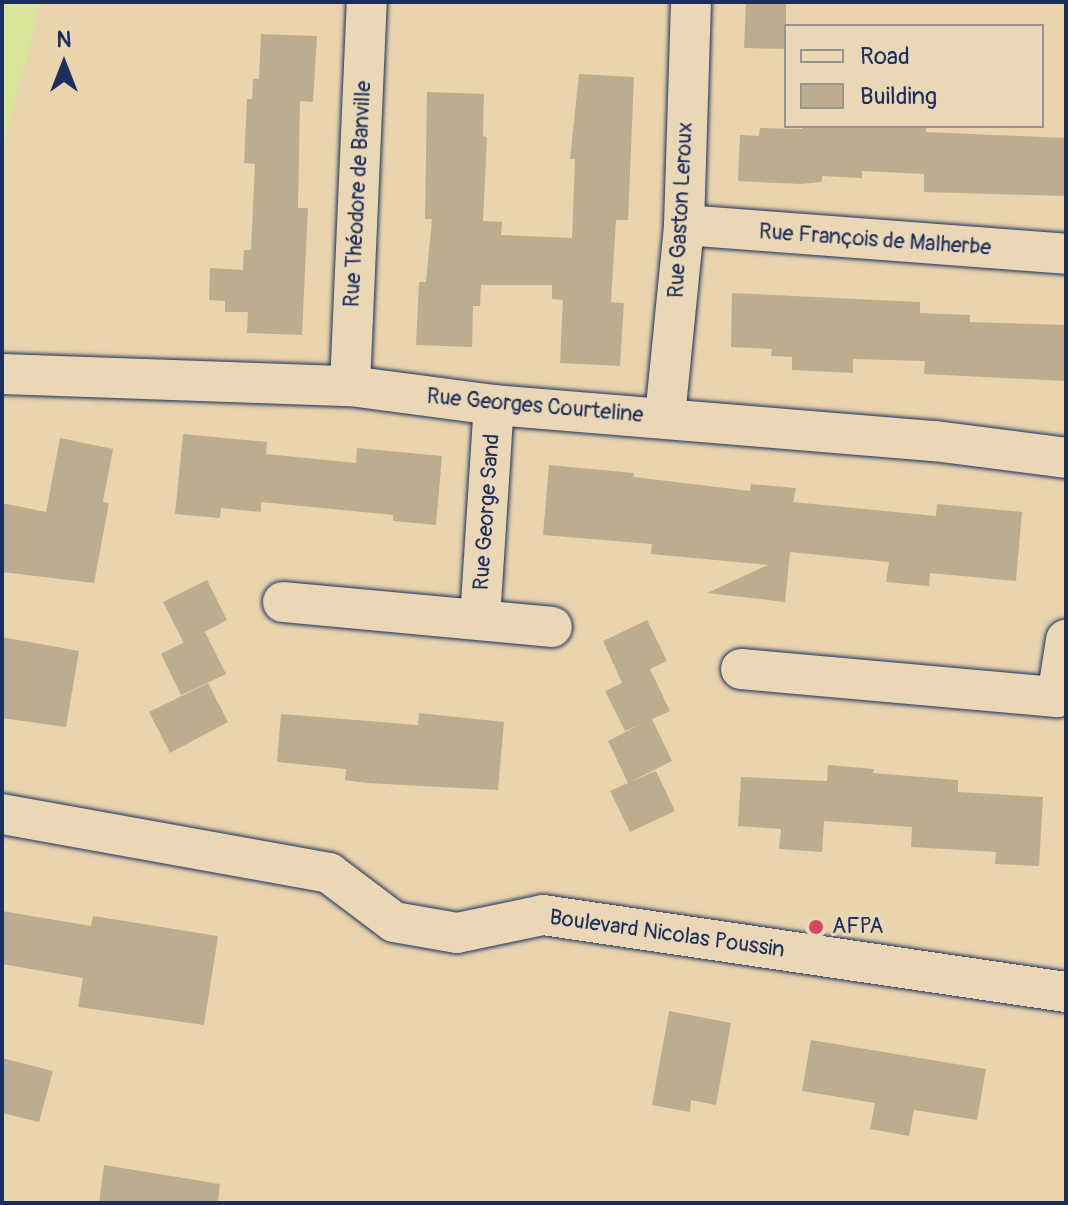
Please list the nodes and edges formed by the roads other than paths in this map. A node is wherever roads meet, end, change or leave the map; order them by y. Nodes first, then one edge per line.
1 (367, 2) edge
2 (691, 2) edge
3 (684, 225) junction
4 (1066, 254) edge
5 (2, 374) edge
6 (350, 386) junction
7 (494, 405) junction
8 (665, 417) junction
9 (1066, 458) edge
10 (283, 602) dead end
11 (480, 619) junction
12 (552, 627) dead end
13 (1066, 640) edge
14 (741, 669) dead end
15 (2, 814) edge
16 (1066, 992) edge

1 - 6 street, Rue Théodore de Banville
2 - 3 street, Rue Gaston Leroux
3 - 4 street, Rue François de Malherbe
3 - 8 street, Rue Gaston Leroux
5 - 6 street, Rue Georges Courteline
6 - 7 street, Rue Georges Courteline
7 - 8 street, Rue Georges Courteline
7 - 11 street, Rue George Sand
8 - 9 street, Rue Georges Courteline
10 - 11 street, Rue George Sand
11 - 12 street, Rue George Sand
13 - 14 street
15 - 16 street, Boulevard Nicolas Poussin

